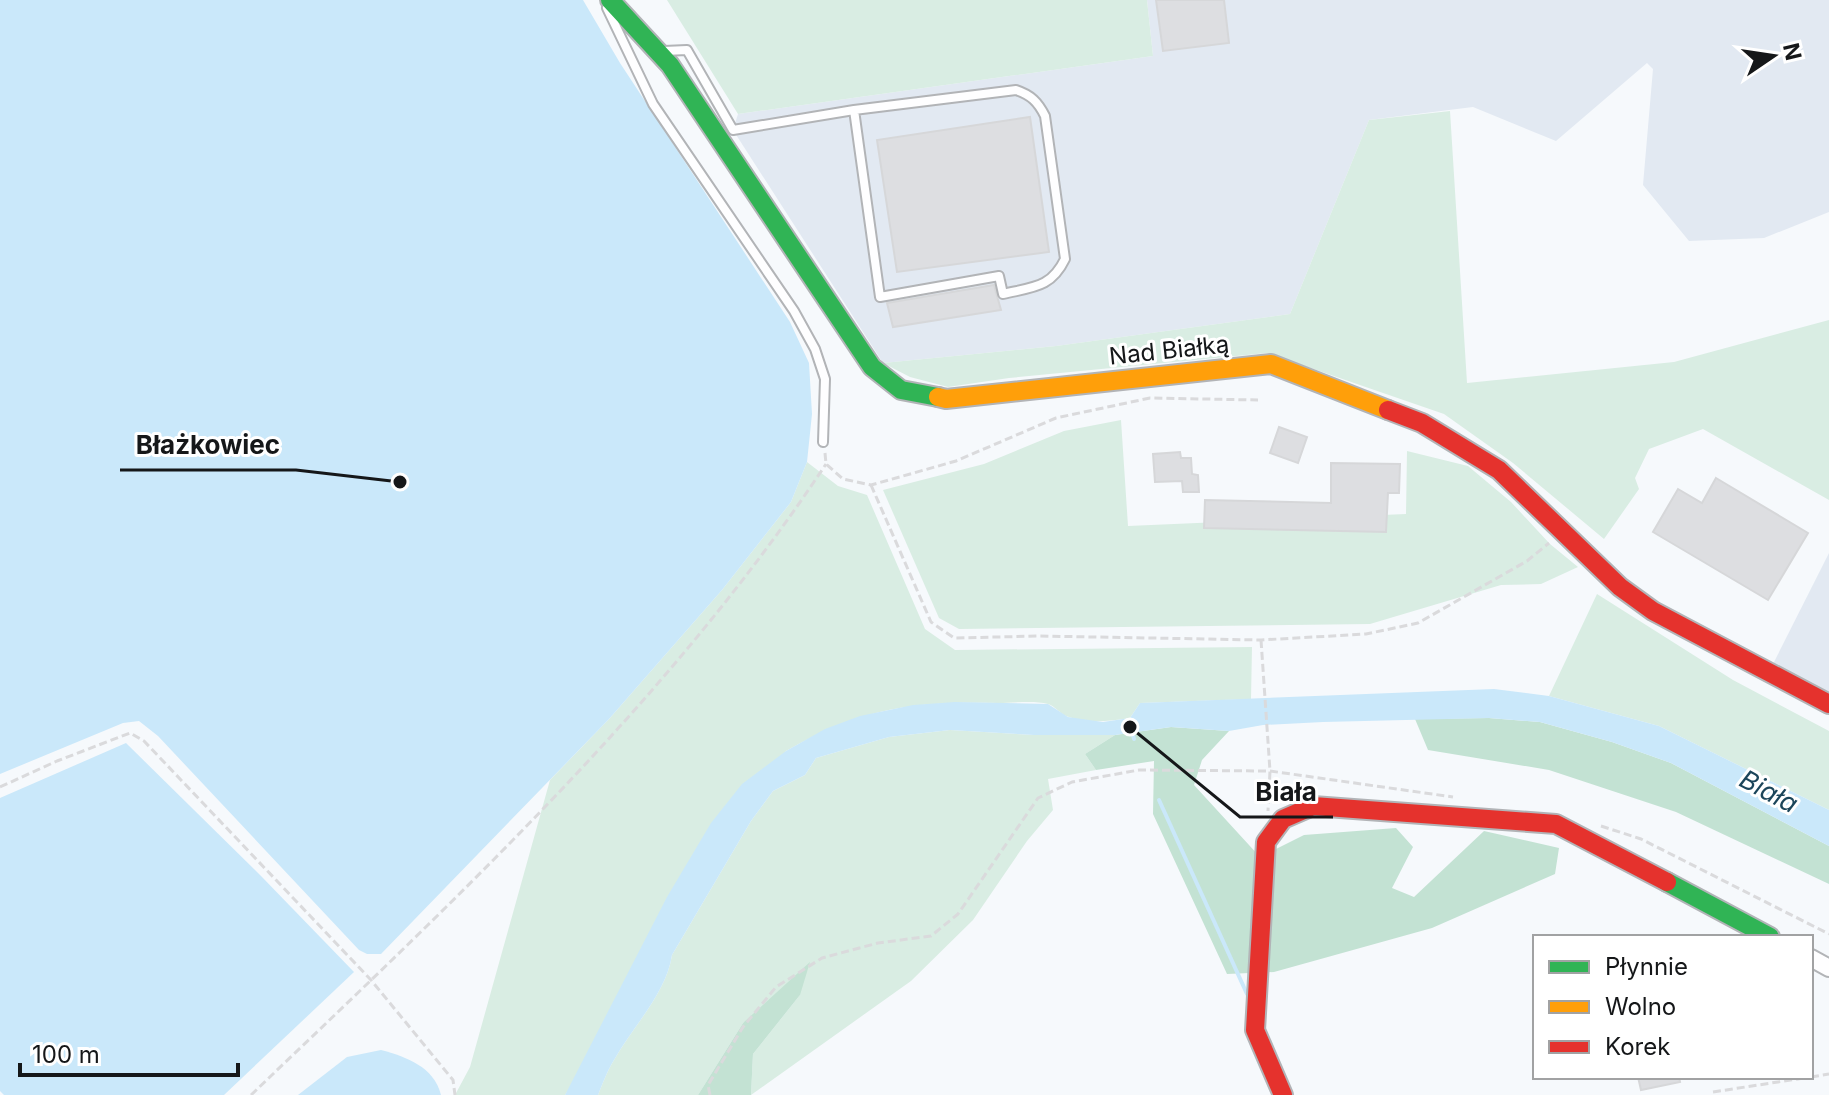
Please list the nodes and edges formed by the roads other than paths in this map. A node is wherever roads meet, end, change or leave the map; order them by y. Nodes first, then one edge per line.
1 (604, 0) edge
2 (610, 0) edge
3 (659, 51) junction
4 (854, 110) junction
5 (823, 442) road end
6 (1829, 704) edge
7 (1766, 935) edge
8 (1283, 1095) edge

1 - 5 lane
2 - 3 street, Nad Białką
3 - 4 lane
3 - 6 street, Nad Białką
4 - 4 lane
7 - 8 street

